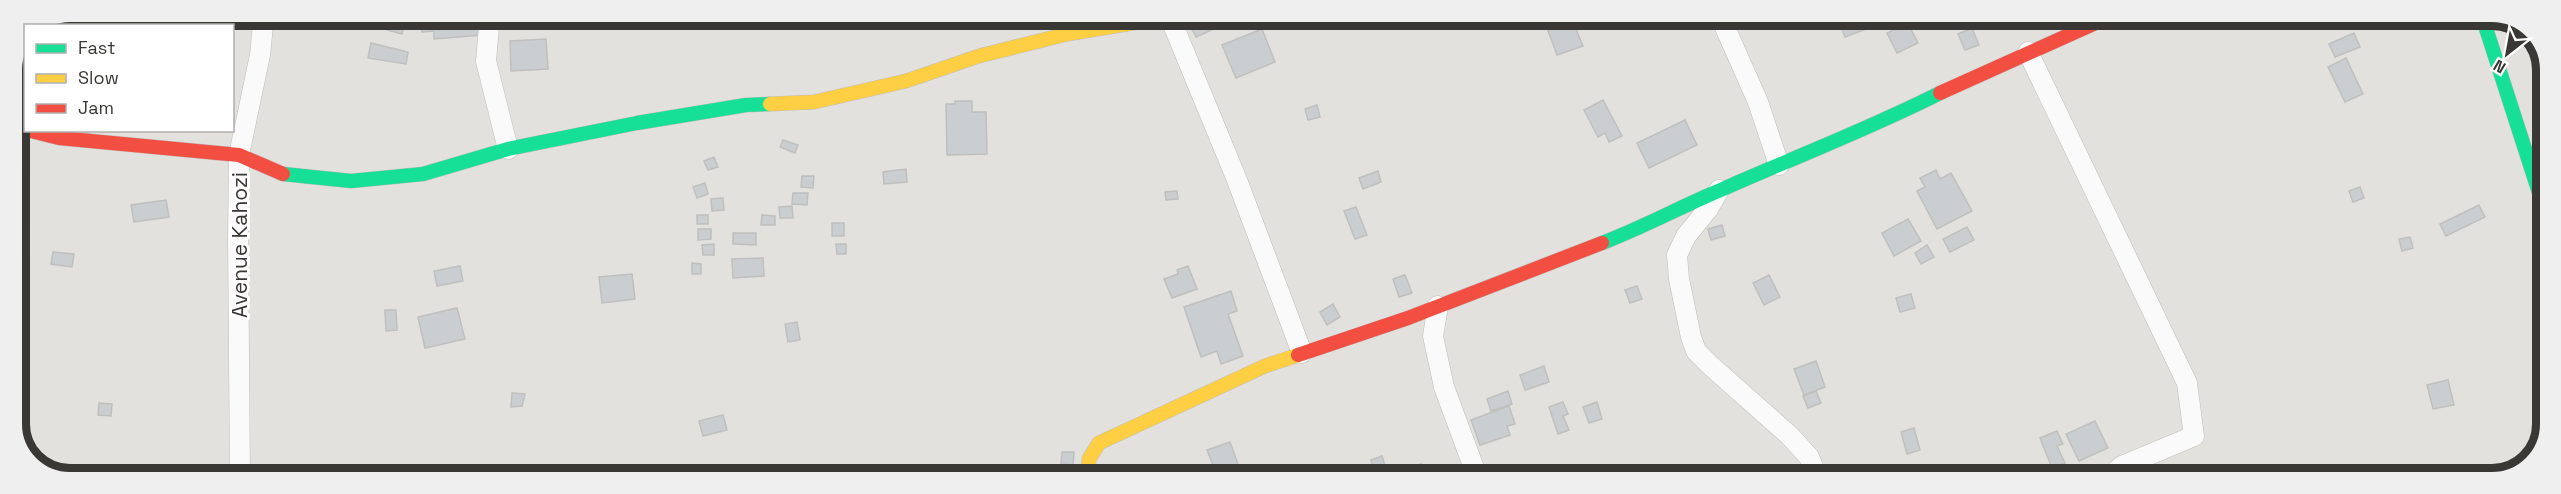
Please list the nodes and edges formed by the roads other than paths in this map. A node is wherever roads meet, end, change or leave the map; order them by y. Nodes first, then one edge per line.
1 (263, 26) edge
2 (489, 26) edge
3 (1112, 26) edge
4 (1173, 26) edge
5 (1724, 26) edge
6 (2088, 26) edge
7 (2484, 26) edge
8 (2028, 52) junction
9 (34, 132) edge
10 (508, 149) junction
11 (239, 155) junction
12 (1779, 165) junction
13 (2535, 181) edge
14 (1720, 190) junction
15 (1438, 306) junction
16 (1302, 353) junction
17 (240, 468) edge
18 (1087, 468) edge
19 (1474, 468) edge
20 (1814, 468) edge
21 (2120, 468) edge

1 - 11 street, Avenue Kahozi
2 - 10 street
3 - 10 street
4 - 16 street
5 - 12 street
6 - 8 street
7 - 13 street
8 - 12 street
8 - 21 street
9 - 11 street
10 - 11 street
11 - 17 street, Avenue Kahozi
12 - 14 street
14 - 15 street
14 - 20 street
15 - 16 street
15 - 19 street
16 - 18 street

